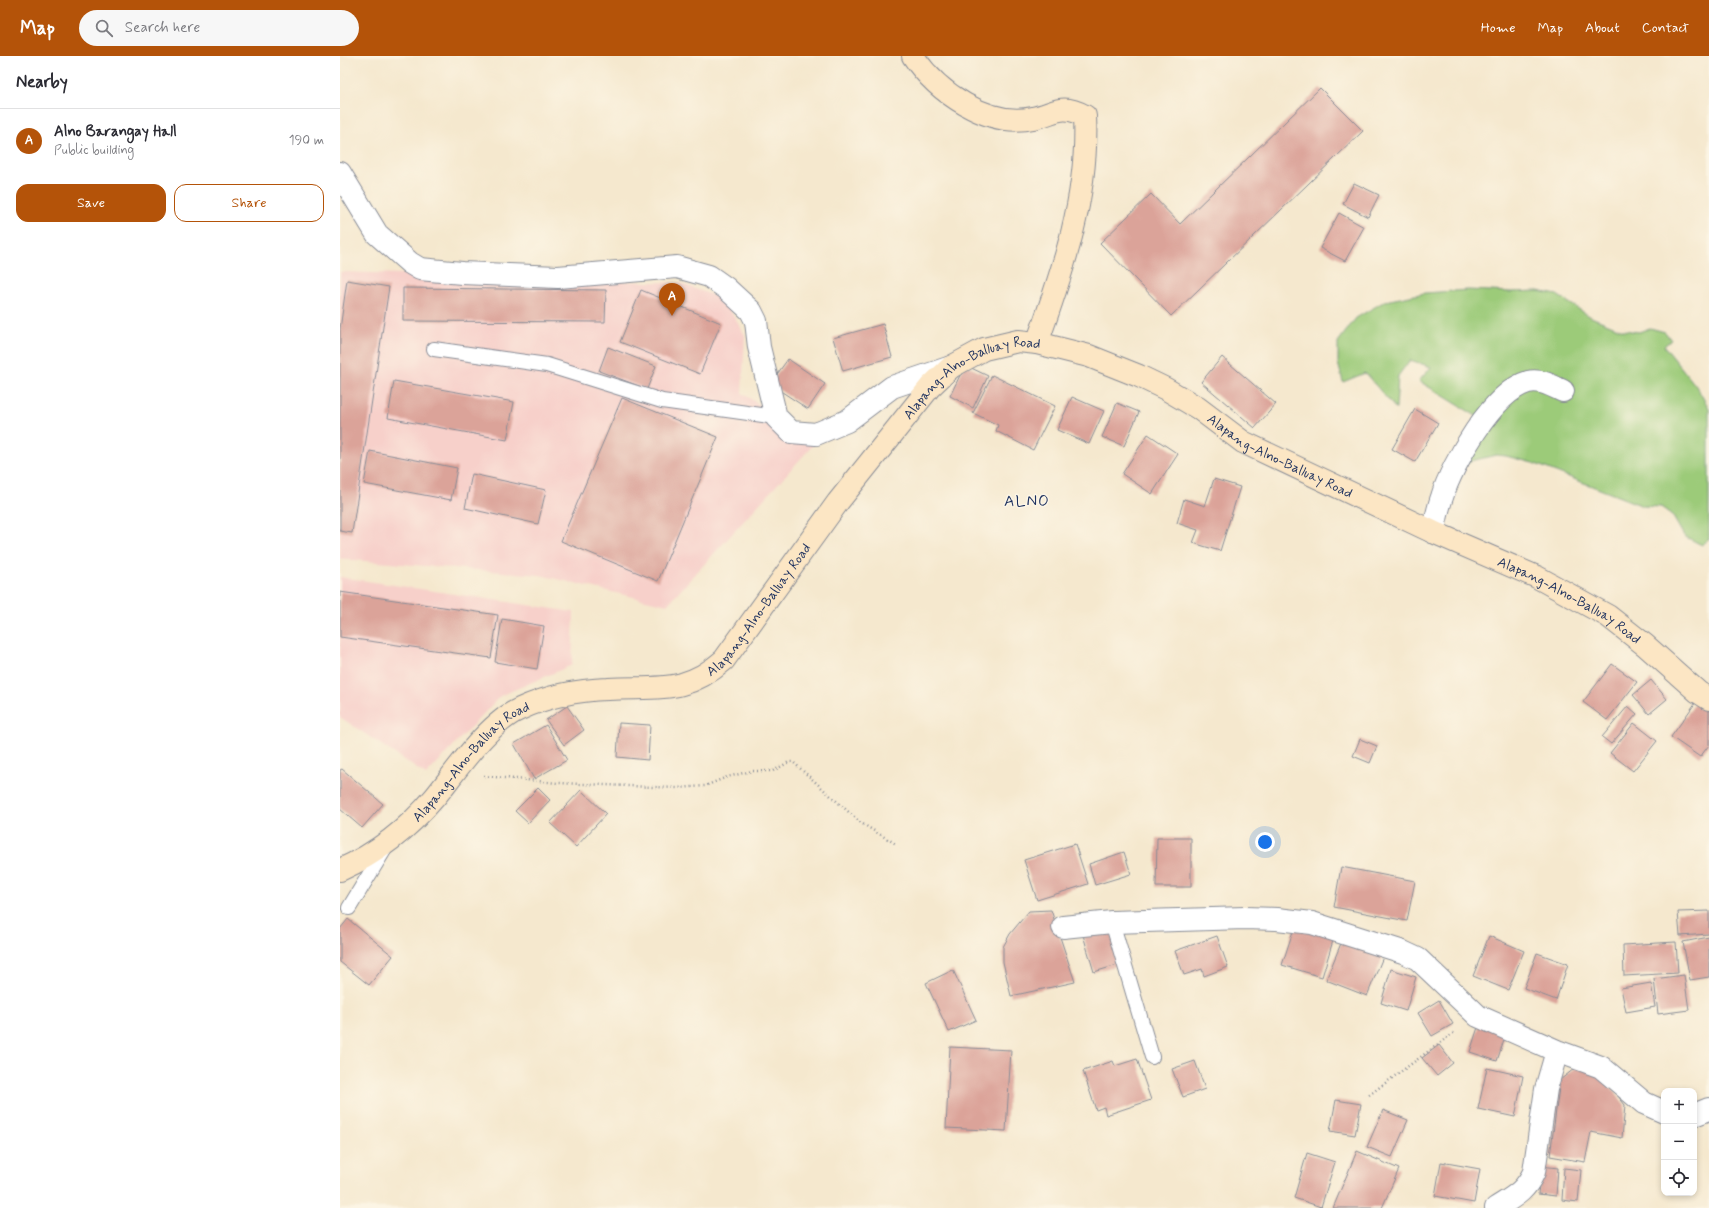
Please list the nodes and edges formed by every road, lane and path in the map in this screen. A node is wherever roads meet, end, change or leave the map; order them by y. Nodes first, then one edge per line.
1 (913, 56) edge
2 (340, 173) edge
3 (1038, 343) junction
4 (434, 349) dead end
5 (951, 367) junction
6 (1563, 391) dead end
7 (776, 417) junction
8 (1433, 532) junction
9 (1709, 699) edge
10 (454, 773) junction
11 (388, 843) junction
12 (896, 844) dead end
13 (340, 870) edge
14 (349, 908) dead end
15 (1112, 922) junction
16 (1064, 926) dead end
17 (1478, 1016) junction
18 (1557, 1051) junction
19 (1152, 1057) dead end
20 (1369, 1095) dead end
21 (1709, 1109) edge
22 (1661, 1111) edge
23 (1697, 1114) edge
24 (1496, 1208) edge

1 - 3 main road
2 - 7 street
3 - 5 main road, Alapang-Alno-Balluay Road
3 - 8 main road, Alapang-Alno-Balluay Road
4 - 7 lane
5 - 7 street
5 - 10 main road, Alapang-Alno-Balluay Road
6 - 8 street
8 - 9 main road, Alapang-Alno-Balluay Road
10 - 11 main road, Alapang-Alno-Balluay Road
10 - 12 path
11 - 13 main road, Alapang-Alno-Balluay Road
11 - 14 lane
15 - 16 street
15 - 17 street
15 - 19 lane
17 - 18 street
17 - 20 path
18 - 22 street
18 - 24 street
21 - 23 street

